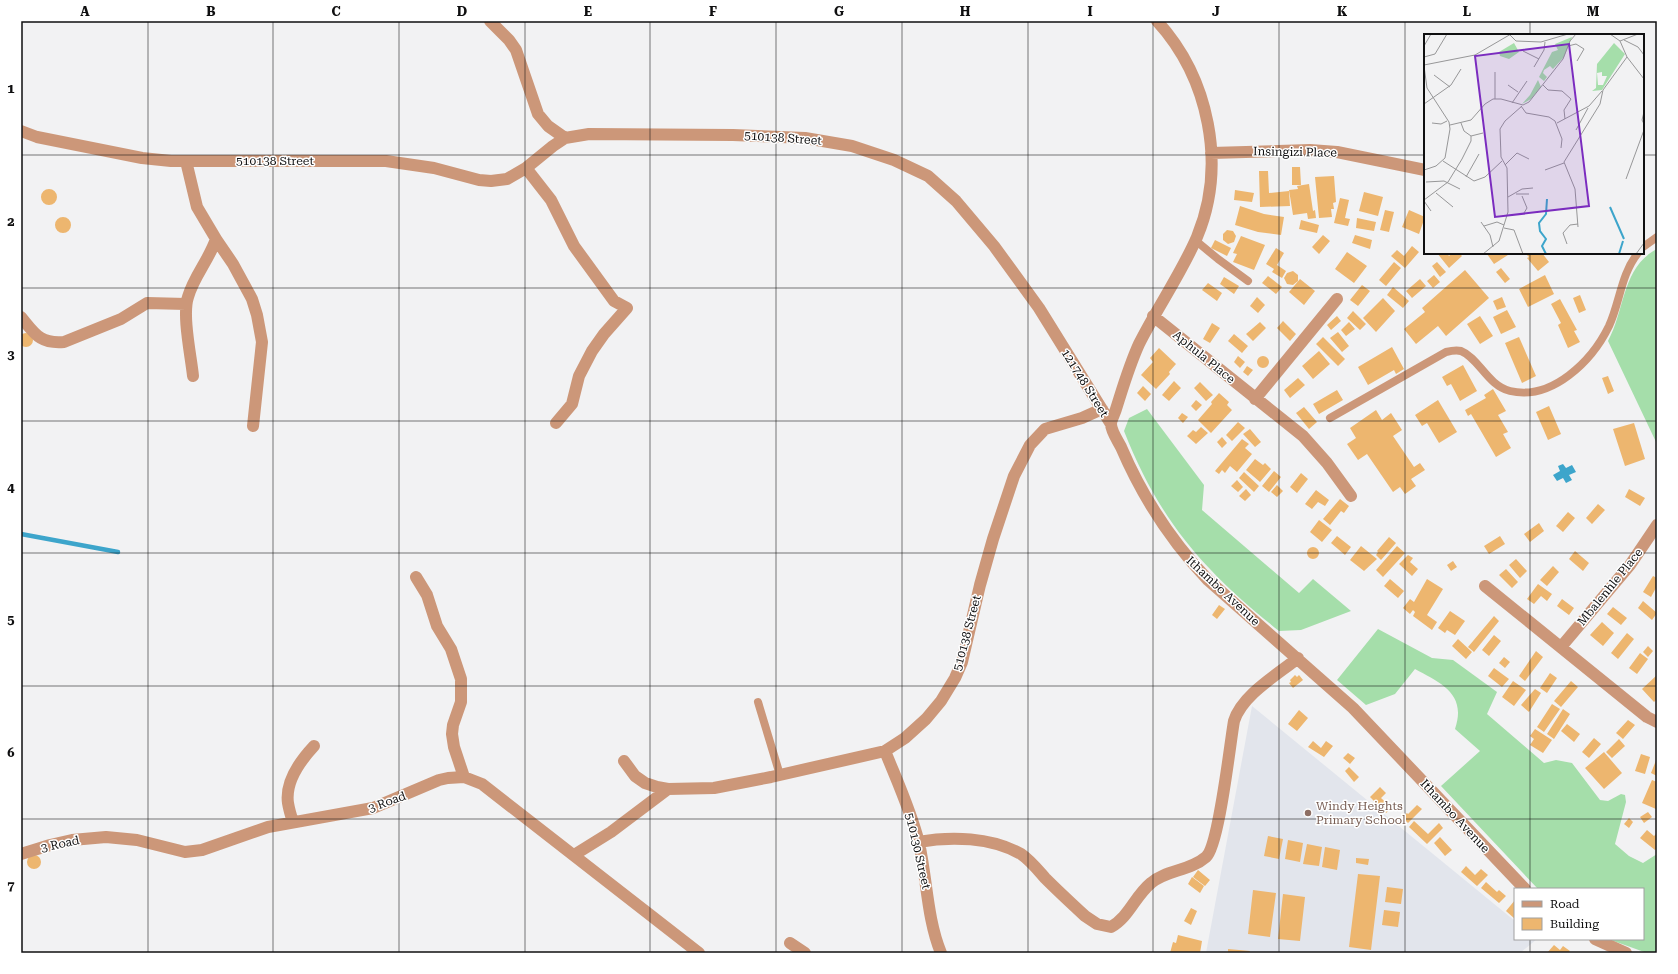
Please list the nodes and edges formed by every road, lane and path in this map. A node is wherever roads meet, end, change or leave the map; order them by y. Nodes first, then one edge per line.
1 (490, 21) edge
2 (1157, 21) edge
3 (21, 131) edge
4 (565, 138) junction
5 (1211, 153) junction
6 (186, 161) junction
7 (526, 168) junction
8 (1424, 170) edge
9 (1657, 237) edge
10 (216, 239) junction
11 (1195, 240) junction
12 (1644, 246) edge
13 (1637, 254) edge
14 (1248, 281) dead end
15 (1336, 298) dead end
16 (186, 304) junction
17 (1153, 316) junction
18 (21, 317) edge
19 (1059, 342) joint
20 (193, 376) dead end
21 (1255, 399) junction
22 (1102, 409) junction
23 (1330, 418) dead end
24 (556, 423) dead end
25 (1111, 424) junction
26 (254, 426) dead end
27 (1351, 496) dead end
28 (1657, 525) edge
29 (416, 577) dead end
30 (1485, 586) dead end
31 (1561, 647) junction
32 (1298, 658) junction
33 (758, 702) dead end
34 (1657, 722) edge
35 (314, 746) dead end
36 (885, 751) junction
37 (624, 761) dead end
38 (780, 775) junction
39 (464, 777) junction
40 (668, 789) junction
41 (293, 822) junction
42 (918, 842) junction
43 (21, 854) edge
44 (574, 855) junction
45 (1524, 888) edge
46 (1597, 940) edge
47 (790, 943) dead end
48 (699, 953) edge
49 (804, 953) edge
50 (941, 953) edge
51 (1626, 953) edge

1 - 4 street
2 - 5 street
3 - 6 street, 510138 Street
4 - 7 street, 510138 Street
4 - 19 street, 510138 Street
5 - 8 street, Insingizi Place
5 - 11 street
6 - 7 street, 510138 Street
6 - 10 street
7 - 24 street
9 - 12 lane
10 - 16 street
10 - 26 street
11 - 14 lane
11 - 17 street
13 - 23 lane
15 - 21 street
16 - 18 street
16 - 20 street
17 - 21 street, Aphula Place
17 - 25 street
19 - 22 street, 121748 Street
21 - 27 street, Aphula Place
22 - 25 street, 121748 Street
22 - 36 street, 510138 Street
25 - 32 street, Ithambo Avenue
28 - 31 street, Mbalenhle Place
29 - 39 street
30 - 31 street
31 - 34 street
32 - 42 street
32 - 45 street, Ithambo Avenue
33 - 38 lane
35 - 41 street
36 - 38 street, 510138 Street
36 - 42 street, 510130 Street
37 - 40 street, 510138 Street
38 - 40 street, 510138 Street
39 - 41 street, 3 Road
39 - 44 street, 3 Road
40 - 44 street
41 - 43 street, 3 Road
42 - 50 street, 510130 Street
44 - 48 street, 3 Road
46 - 51 street
47 - 49 street

